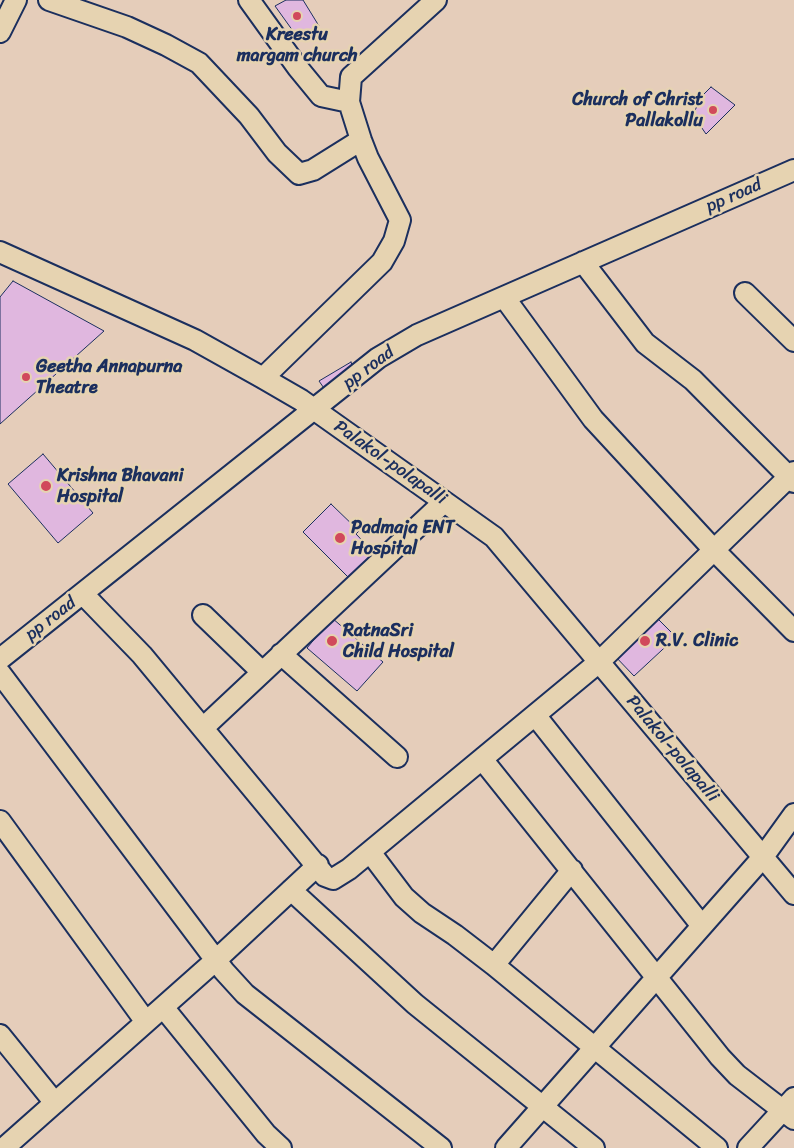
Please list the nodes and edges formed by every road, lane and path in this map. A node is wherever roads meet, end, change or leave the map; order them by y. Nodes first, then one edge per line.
1 (16, 0) edge
2 (49, 0) edge
3 (249, 0) edge
4 (436, 0) edge
5 (0, 32) edge
6 (349, 102) junction
7 (361, 140) junction
8 (791, 176) edge
9 (0, 252) edge
10 (583, 262) junction
11 (745, 293) dead end
12 (504, 296) junction
13 (794, 341) edge
14 (263, 378) junction
15 (315, 410) junction
16 (792, 477) edge
17 (444, 502) junction
18 (714, 550) junction
19 (83, 594) junction
20 (203, 615) dead end
21 (794, 631) edge
22 (281, 654) junction
23 (0, 660) edge
24 (599, 662) junction
25 (262, 672) junction
26 (0, 673) edge
27 (535, 715) junction
28 (203, 728) junction
29 (397, 757) dead end
30 (482, 759) junction
31 (794, 814) edge
32 (0, 821) edge
33 (370, 852) junction
34 (763, 857) junction
35 (318, 865) junction
36 (572, 870) junction
37 (291, 890) junction
38 (794, 894) edge
39 (702, 926) junction
40 (216, 960) junction
41 (494, 965) junction
42 (658, 976) junction
43 (164, 1007) junction
44 (146, 1022) junction
45 (0, 1035) edge
46 (596, 1047) junction
47 (55, 1103) junction
48 (542, 1108) junction
49 (790, 1108) edge
50 (4, 1148) edge
51 (282, 1148) edge
52 (441, 1148) edge
53 (506, 1148) edge
54 (594, 1148) edge
55 (717, 1148) edge
56 (748, 1148) edge

1 - 5 street
2 - 7 street
3 - 6 street
4 - 6 street
6 - 7 street
7 - 14 street
8 - 10 street, pp road
9 - 14 street, Palakol-polapalli
10 - 12 street, pp road
10 - 16 street
11 - 13 street
12 - 15 street, pp road
12 - 18 street
14 - 15 street, Palakol-polapalli
15 - 17 street, Palakol-polapalli
15 - 19 street, pp road
16 - 18 street
17 - 22 street
17 - 24 street, Palakol-polapalli
18 - 21 street
18 - 24 street
19 - 23 street, pp road
19 - 28 street
20 - 25 street
22 - 25 street
22 - 29 street
24 - 27 street
24 - 34 street, Palakol-polapalli
25 - 28 street
26 - 40 street
27 - 30 street
27 - 39 street
28 - 35 street
30 - 33 street
30 - 36 street
31 - 34 street
32 - 44 street
33 - 35 street
33 - 41 street
34 - 38 street, Palakol-polapalli
34 - 39 street
35 - 37 street
36 - 41 street
36 - 42 street
37 - 40 street
37 - 48 street
39 - 42 street
40 - 43 street
40 - 52 street
41 - 46 street
42 - 46 street
42 - 49 street
43 - 44 street
43 - 51 street
44 - 47 street
45 - 47 street
46 - 48 street
46 - 55 street
47 - 50 street
48 - 53 street
48 - 54 street
49 - 56 street

